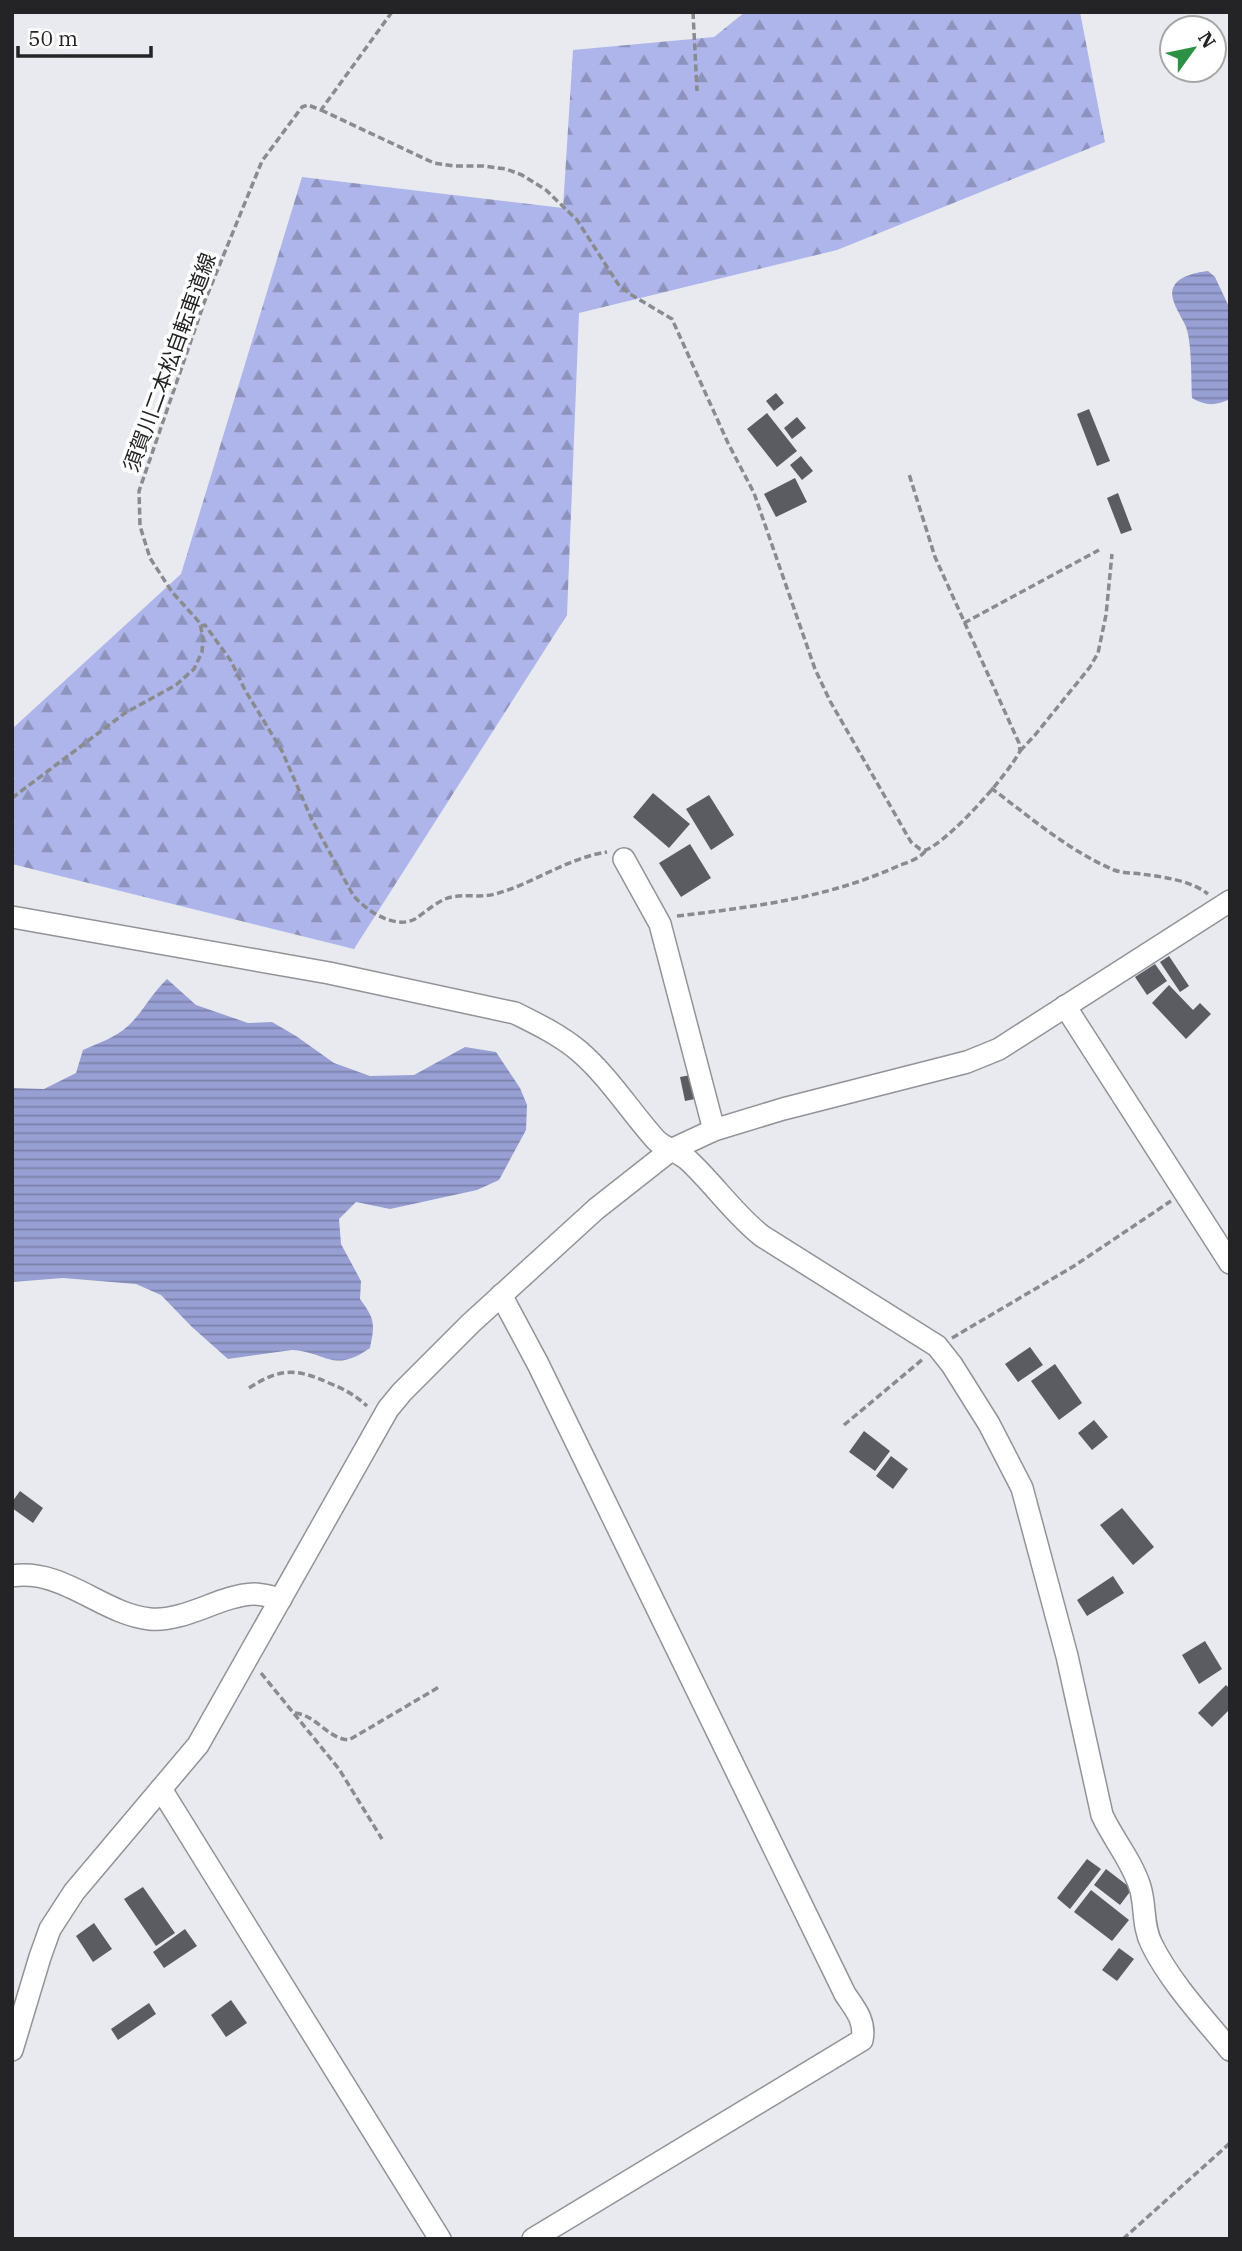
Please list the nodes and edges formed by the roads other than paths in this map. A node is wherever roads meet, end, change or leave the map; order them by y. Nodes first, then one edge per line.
1 (624, 859) road end
2 (1225, 904) edge
3 (12, 917) edge
4 (1065, 1006) junction
5 (714, 1130) junction
6 (671, 1150) junction
7 (1230, 1263) edge
8 (501, 1295) junction
9 (12, 1576) edge
10 (281, 1599) junction
11 (161, 1790) junction
12 (12, 2050) edge
13 (1230, 2050) edge
14 (440, 2239) edge
15 (533, 2239) edge

1 - 5 street
2 - 4 street
3 - 6 street
4 - 5 street
4 - 7 street
5 - 6 street
6 - 8 street
6 - 13 street
8 - 10 street
8 - 15 street
9 - 10 street
10 - 11 street
11 - 12 street
11 - 14 street

